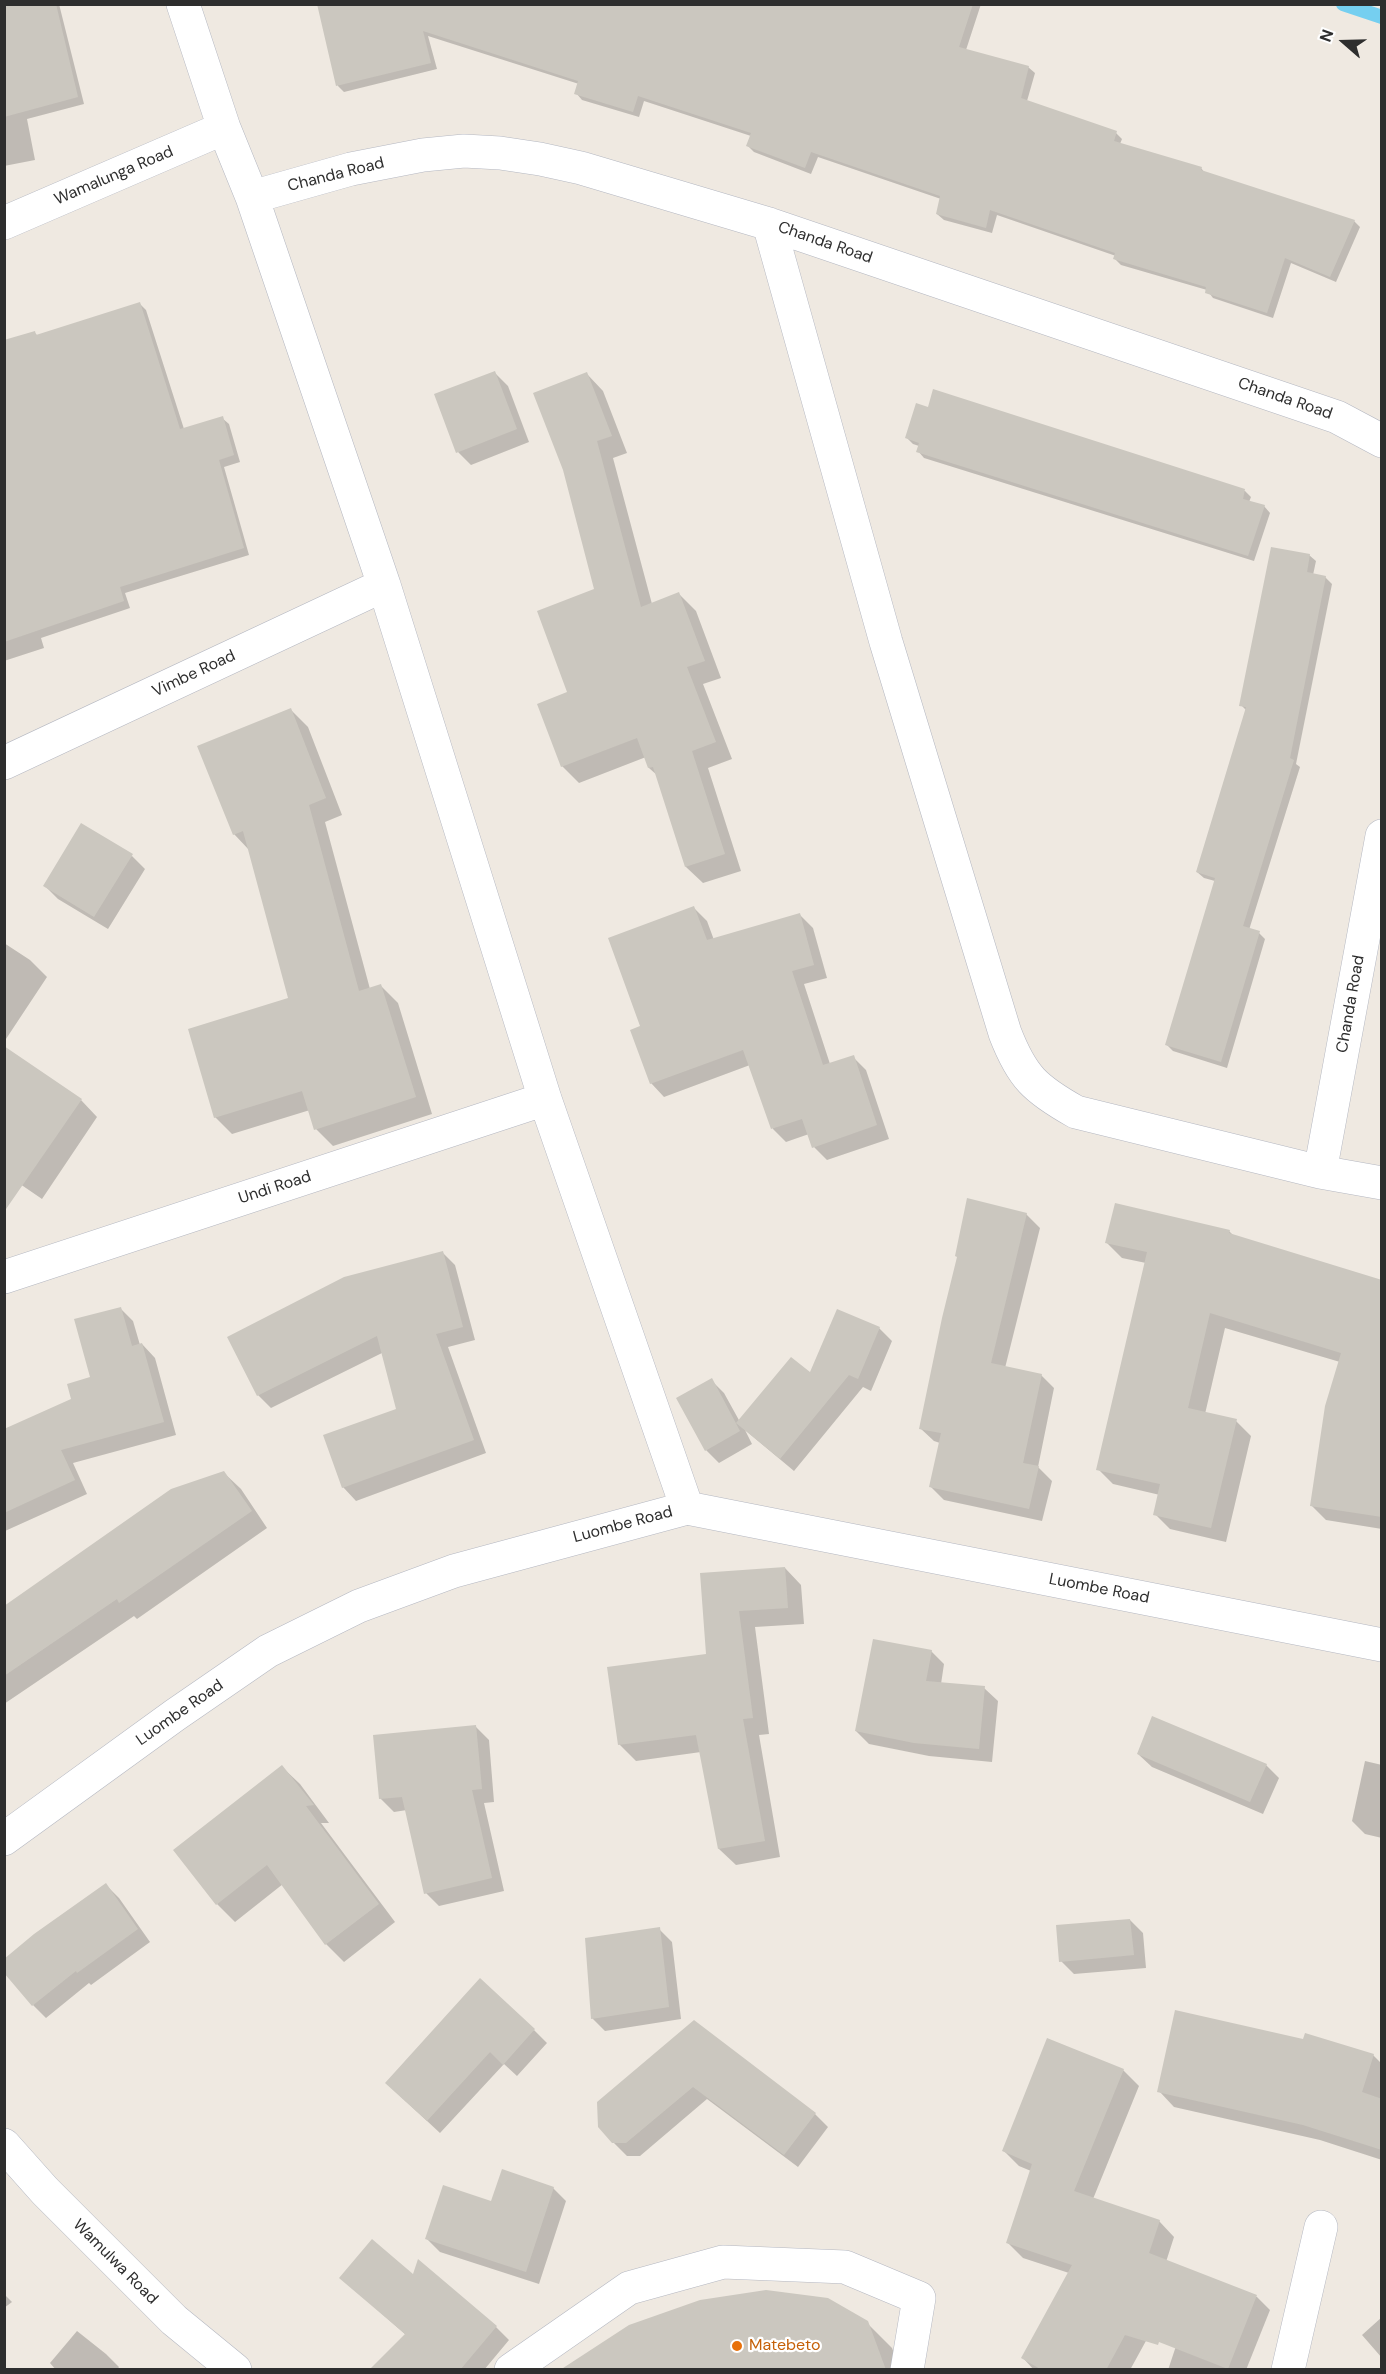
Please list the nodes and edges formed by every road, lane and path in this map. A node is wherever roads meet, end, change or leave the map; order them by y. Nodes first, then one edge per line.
1 (183, 4) edge
2 (224, 128) junction
3 (252, 197) junction
4 (4, 223) edge
5 (769, 224) junction
6 (1382, 441) edge
7 (384, 585) junction
8 (4, 763) edge
9 (1382, 836) edge
10 (545, 1099) junction
11 (1320, 1172) junction
12 (1382, 1183) edge
13 (4, 1277) edge
14 (687, 1508) junction
15 (1382, 1645) edge
16 (4, 1839) edge
17 (4, 2145) edge
18 (1321, 2227) dead end
19 (234, 2370) edge
20 (511, 2370) edge
21 (907, 2370) edge
22 (1288, 2370) edge

1 - 2 street
2 - 3 street
2 - 4 street, Wamalunga Road
3 - 5 street, Chanda Road
3 - 7 street
5 - 6 street, Chanda Road
5 - 11 street
7 - 8 street, Vimbe Road
7 - 10 street
9 - 11 street, Chanda Road
10 - 13 street, Undi Road
10 - 14 street
11 - 12 street
14 - 15 street, Luombe Road
14 - 16 street, Luombe Road
17 - 19 street, Wamulwa Road
18 - 22 street
20 - 21 street

